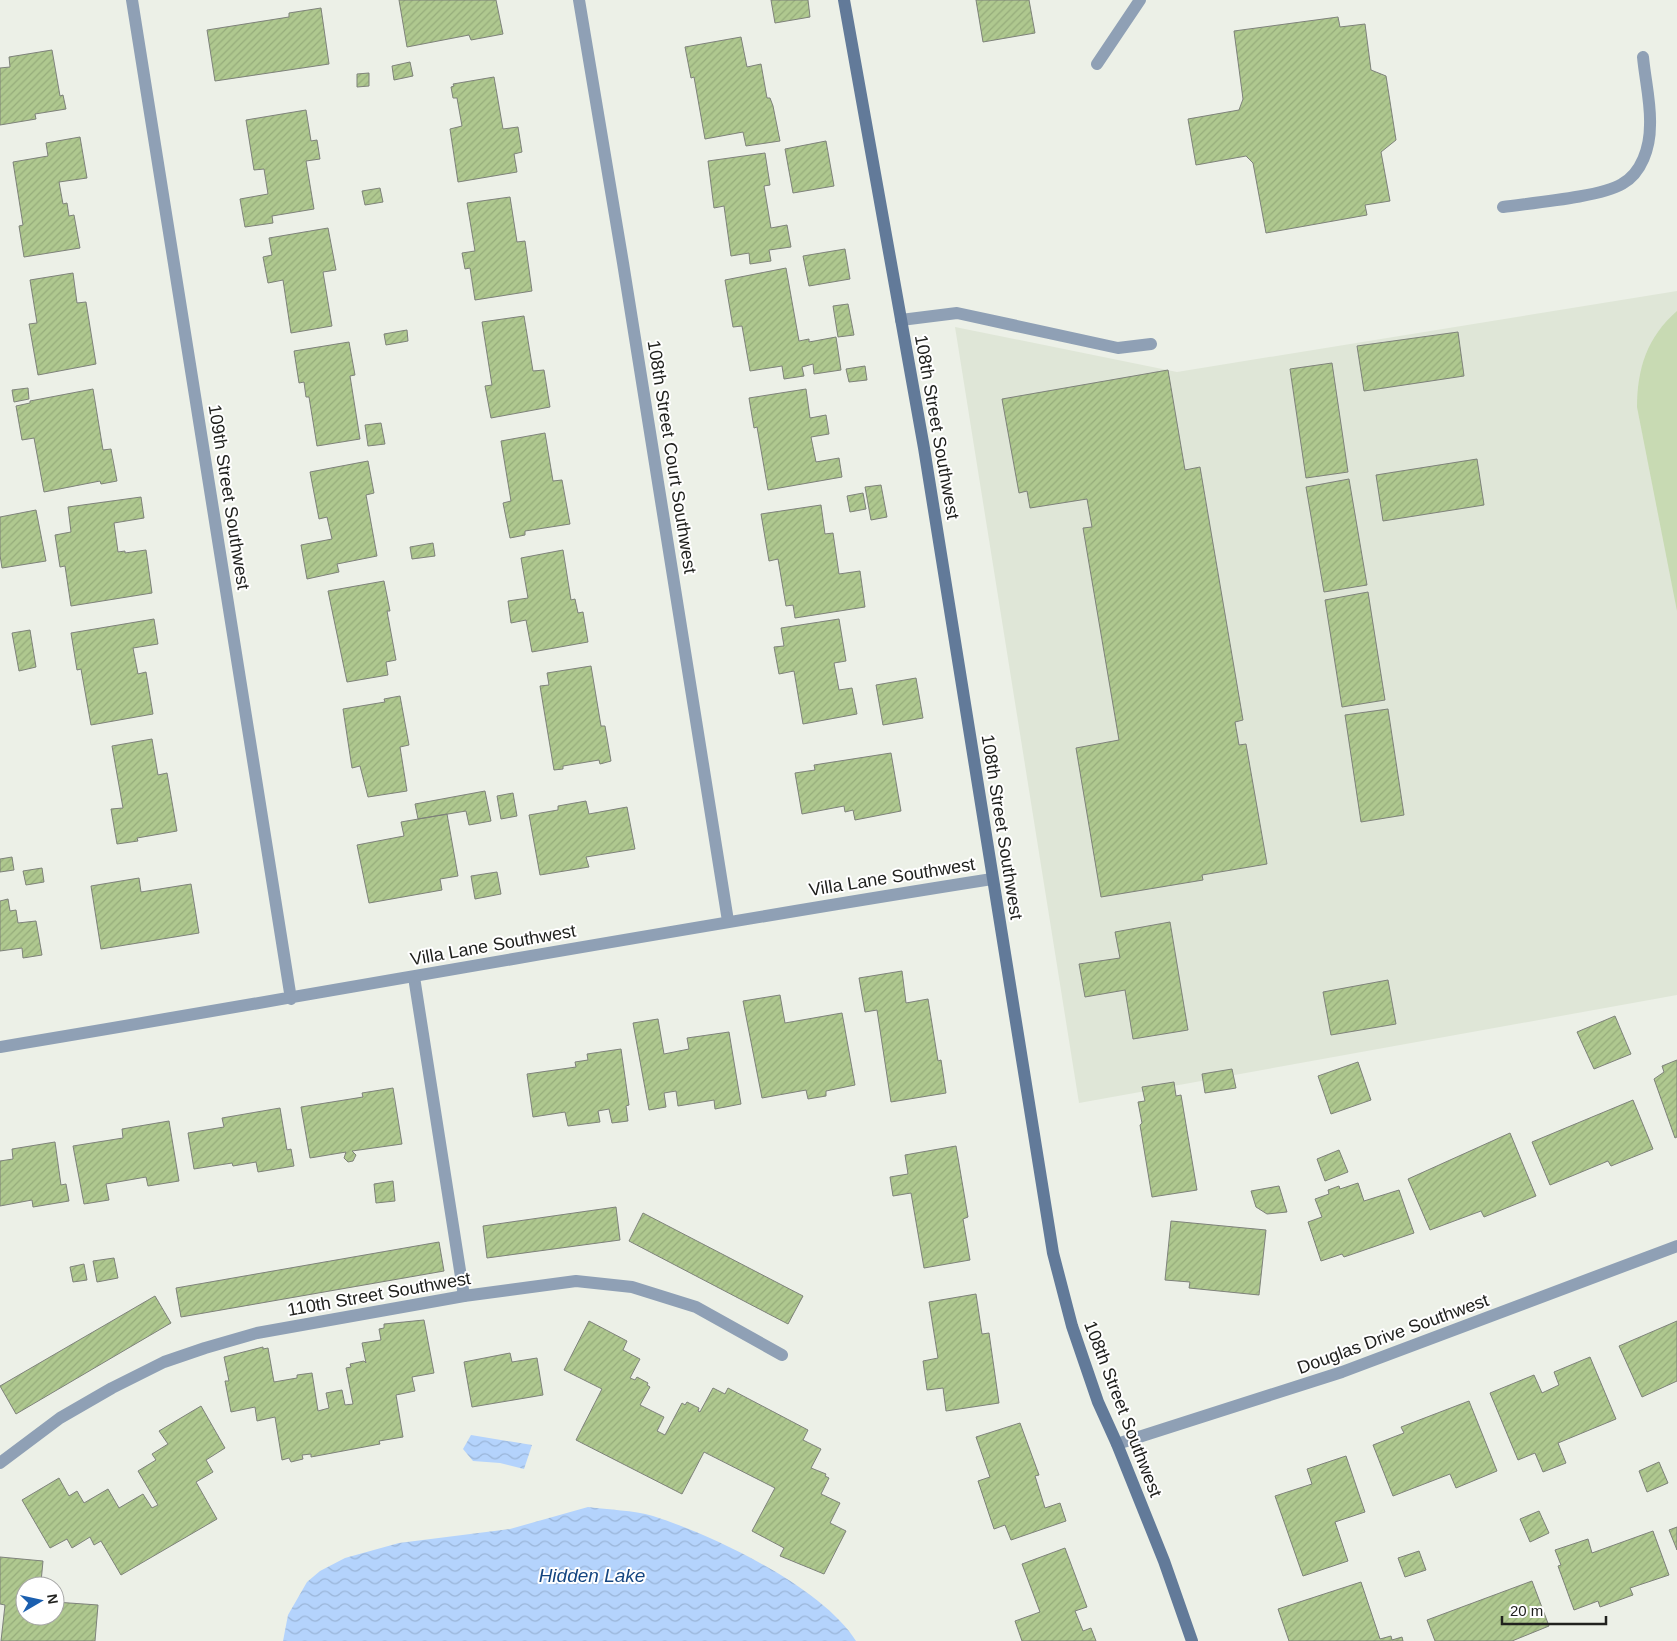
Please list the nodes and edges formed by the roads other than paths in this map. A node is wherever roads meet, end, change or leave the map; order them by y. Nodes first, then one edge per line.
1 (132, 0) edge
2 (579, 0) edge
3 (844, 0) edge
4 (1140, 0) edge
5 (1643, 56) dead end
6 (1097, 64) dead end
7 (1503, 208) dead end
8 (901, 320) junction
9 (1151, 344) dead end
10 (992, 879) junction
11 (728, 921) junction
12 (414, 977) junction
13 (292, 999) junction
14 (0, 1047) edge
15 (1677, 1246) edge
16 (464, 1296) junction
17 (782, 1355) dead end
18 (1117, 1444) junction
19 (0, 1463) edge
20 (1192, 1641) edge

1 - 13 street, 109th Street Southwest
2 - 11 street, 108th Street Court Southwest
3 - 8 street, 108th Street Southwest
4 - 6 street
5 - 7 street
8 - 9 street
8 - 10 street, 108th Street Southwest
10 - 11 street, Villa Lane Southwest
10 - 18 street, 108th Street Southwest
11 - 12 street, Villa Lane Southwest
12 - 13 street, Villa Lane Southwest
12 - 16 street
13 - 14 street, Villa Lane Southwest
15 - 18 street, Douglas Drive Southwest
16 - 17 street, 110th Street Southwest
16 - 19 street, 110th Street Southwest
18 - 20 street, 108th Street Southwest

